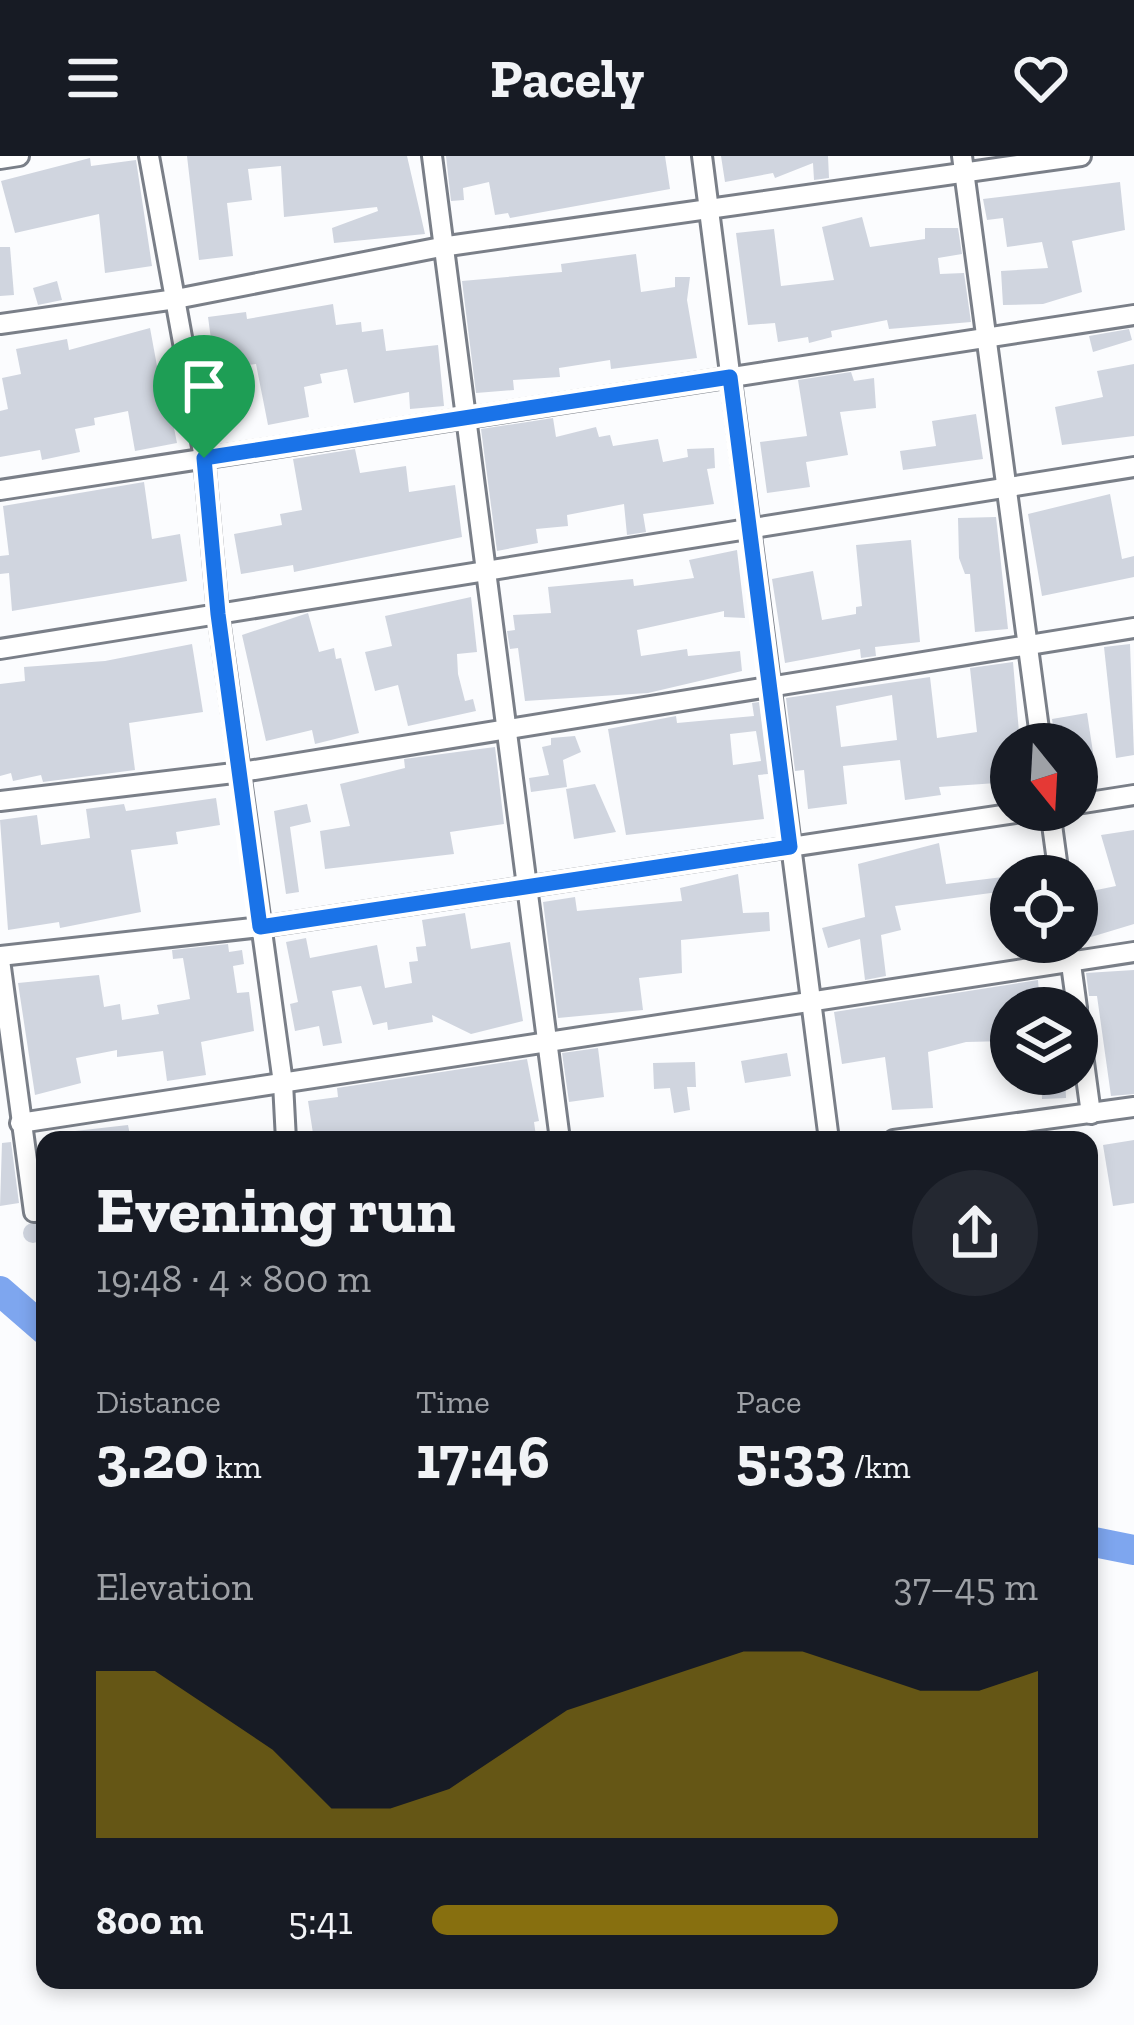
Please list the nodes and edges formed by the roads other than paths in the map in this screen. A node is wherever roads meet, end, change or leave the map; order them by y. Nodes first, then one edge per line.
1 (19, 156) edge
2 (149, 156) edge
3 (432, 156) edge
4 (702, 156) edge
5 (1081, 156) edge
6 (0, 159) edge
7 (963, 164) edge
8 (708, 210) junction
9 (441, 247) junction
10 (176, 298) junction
11 (1134, 315) edge
12 (0, 324) edge
13 (986, 338) junction
14 (730, 377) junction
15 (465, 418) junction
16 (204, 458) junction
17 (1134, 467) edge
18 (1006, 488) junction
19 (0, 490) edge
20 (750, 526) junction
21 (482, 569) junction
22 (218, 614) junction
23 (1134, 628) edge
24 (1027, 642) junction
25 (0, 649) edge
26 (769, 685) junction
27 (1038, 723) edge
28 (509, 729) junction
29 (242, 772) junction
30 (1134, 795) edge
31 (0, 801) edge
32 (1098, 801) edge
33 (990, 817) edge
34 (790, 847) junction
35 (525, 887) junction
36 (260, 927) junction
37 (1098, 952) edge
38 (1134, 952) edge
39 (0, 958) edge
40 (1012, 963) edge
41 (809, 1002) junction
42 (548, 1042) junction
43 (284, 1083) junction
44 (1088, 1095) edge
45 (1134, 1107) edge
46 (1091, 1114) junction
47 (20, 1123) junction
48 (286, 1131) edge
49 (559, 1131) edge
50 (828, 1131) edge
51 (962, 1131) edge
52 (34, 1212) dead end

1 - 6 street
2 - 10 street
3 - 9 street
4 - 8 street
5 - 7 street
7 - 8 street
7 - 13 street
8 - 9 street
8 - 14 street
9 - 10 street
9 - 15 street
10 - 12 street
10 - 16 street
11 - 13 street
13 - 14 street
13 - 18 street
14 - 15 street
14 - 20 street
15 - 16 street
15 - 21 street
16 - 19 street
16 - 22 street
17 - 18 street
18 - 20 street
18 - 24 street
20 - 21 street
20 - 26 street
21 - 22 street
21 - 28 street
22 - 25 street
22 - 29 street
23 - 24 street
24 - 26 street
24 - 27 street
26 - 28 street
26 - 34 street
28 - 29 street
28 - 35 street
29 - 31 street
29 - 36 street
30 - 32 street
33 - 34 street
34 - 35 street
34 - 41 street
35 - 36 street
35 - 42 street
36 - 39 street
36 - 43 street
37 - 38 street
39 - 47 street
40 - 41 street
41 - 42 street
41 - 50 street
42 - 43 street
42 - 49 street
43 - 47 street
43 - 48 street
44 - 46 street
45 - 46 street
46 - 51 street
47 - 52 street

